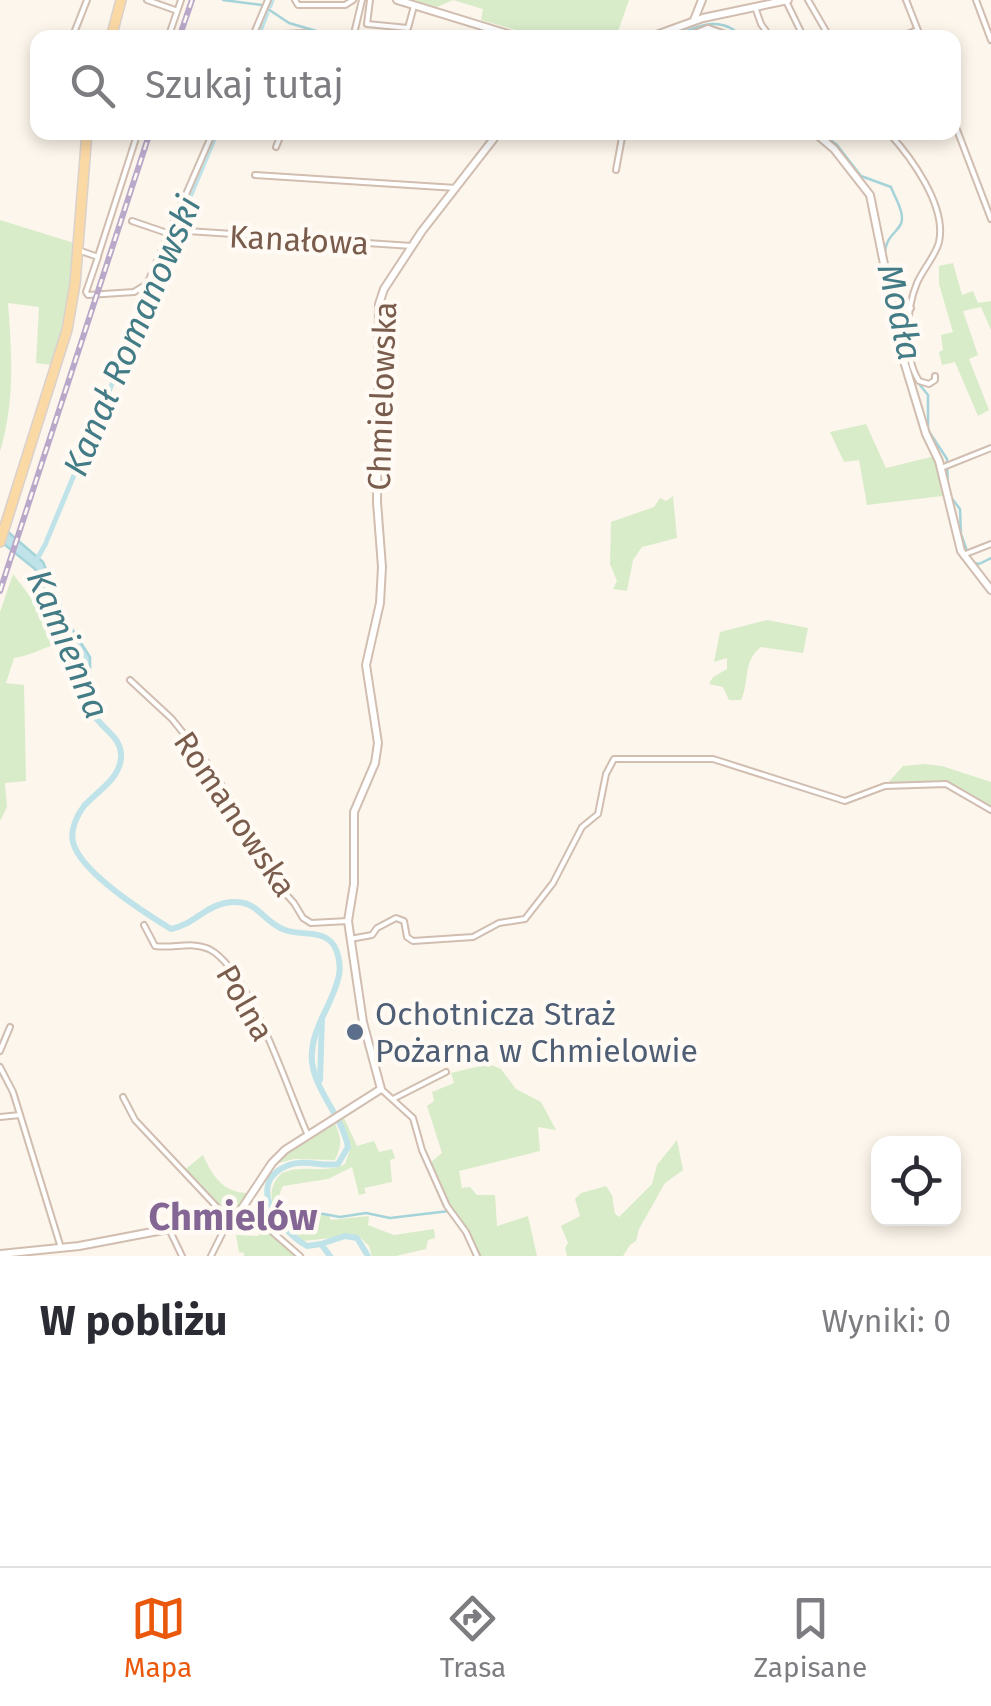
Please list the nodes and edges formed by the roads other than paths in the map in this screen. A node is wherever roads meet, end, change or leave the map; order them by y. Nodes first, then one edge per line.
1 (87, 0) edge
2 (121, 0) edge
3 (147, 0) edge
4 (181, 0) edge
5 (295, 0) edge
6 (353, 0) edge
7 (362, 0) edge
8 (370, 0) edge
9 (398, 0) edge
10 (787, 0) edge
11 (808, 0) edge
12 (906, 0) edge
13 (976, 0) edge
14 (334, 2) edge
15 (701, 3) edge
16 (266, 5) edge
17 (414, 5) junction
18 (755, 7) junction
19 (177, 10) junction
20 (693, 21) junction
21 (709, 27) edge
22 (75, 30) edge
23 (112, 30) edge
24 (171, 30) edge
25 (255, 30) edge
26 (355, 30) edge
27 (495, 30) edge
28 (669, 30) edge
29 (766, 30) edge
30 (800, 30) edge
31 (825, 30) edge
32 (918, 30) edge
33 (991, 40) edge
34 (86, 140) edge
35 (135, 140) edge
36 (209, 140) edge
37 (279, 140) edge
38 (493, 140) edge
39 (622, 140) edge
40 (824, 140) edge
41 (894, 140) edge
42 (961, 140) edge
43 (276, 147) dead end
44 (616, 170) dead end
45 (255, 176) dead end
46 (456, 188) junction
47 (991, 218) edge
48 (132, 220) dead end
49 (187, 232) dead end
50 (170, 234) junction
51 (412, 246) junction
52 (78, 250) junction
53 (98, 257) junction
54 (908, 309) junction
55 (893, 311) junction
56 (936, 376) dead end
57 (991, 448) edge
58 (946, 466) junction
59 (0, 542) edge
60 (991, 544) edge
61 (968, 553) junction
62 (991, 590) edge
63 (130, 680) dead end
64 (991, 810) edge
65 (348, 921) junction
66 (144, 925) dead end
67 (349, 940) junction
68 (10, 1027) dead end
69 (0, 1051) edge
70 (0, 1067) edge
71 (446, 1072) dead end
72 (381, 1089) junction
73 (123, 1097) dead end
74 (393, 1098) junction
75 (20, 1115) junction
76 (0, 1118) edge
77 (308, 1134) junction
78 (229, 1225) junction
79 (169, 1229) junction
80 (61, 1248) junction
81 (0, 1254) edge
82 (182, 1256) edge
83 (212, 1256) edge
84 (300, 1256) edge
85 (478, 1256) edge

1 - 22 street
2 - 23 main road
3 - 19 street
4 - 19 street
5 - 14 street
6 - 14 street
7 - 26 street
8 - 17 street
9 - 17 street
10 - 18 street
10 - 30 street
11 - 31 street
12 - 32 street
13 - 33 street
15 - 20 street
15 - 21 street
16 - 25 street
17 - 27 street
18 - 21 street
18 - 29 street
19 - 24 street
20 - 21 street
20 - 28 street
34 - 52 main road
35 - 53 street
36 - 50 street
37 - 43 street
38 - 46 street, Chmielowska
39 - 44 street
40 - 55 street
41 - 54 street
42 - 47 street
45 - 46 street
46 - 51 street, Chmielowska
48 - 50 street
49 - 51 street, Kanałowa
50 - 53 street
51 - 65 street, Chmielowska
52 - 53 street
52 - 59 main road
54 - 55 street
54 - 56 street
55 - 58 street
57 - 58 street
58 - 61 street
60 - 61 street
61 - 62 street
63 - 65 street, Romanowska
64 - 67 street
65 - 67 street, Chmielowska
66 - 77 street, Polna
67 - 72 street, Chmielowska
68 - 69 street
70 - 75 street
71 - 74 street
72 - 74 street
72 - 77 street
73 - 78 street
74 - 85 street
75 - 76 street
75 - 80 street
77 - 78 street
78 - 79 street
78 - 83 street
78 - 84 street
79 - 80 street
79 - 82 street
80 - 81 street

